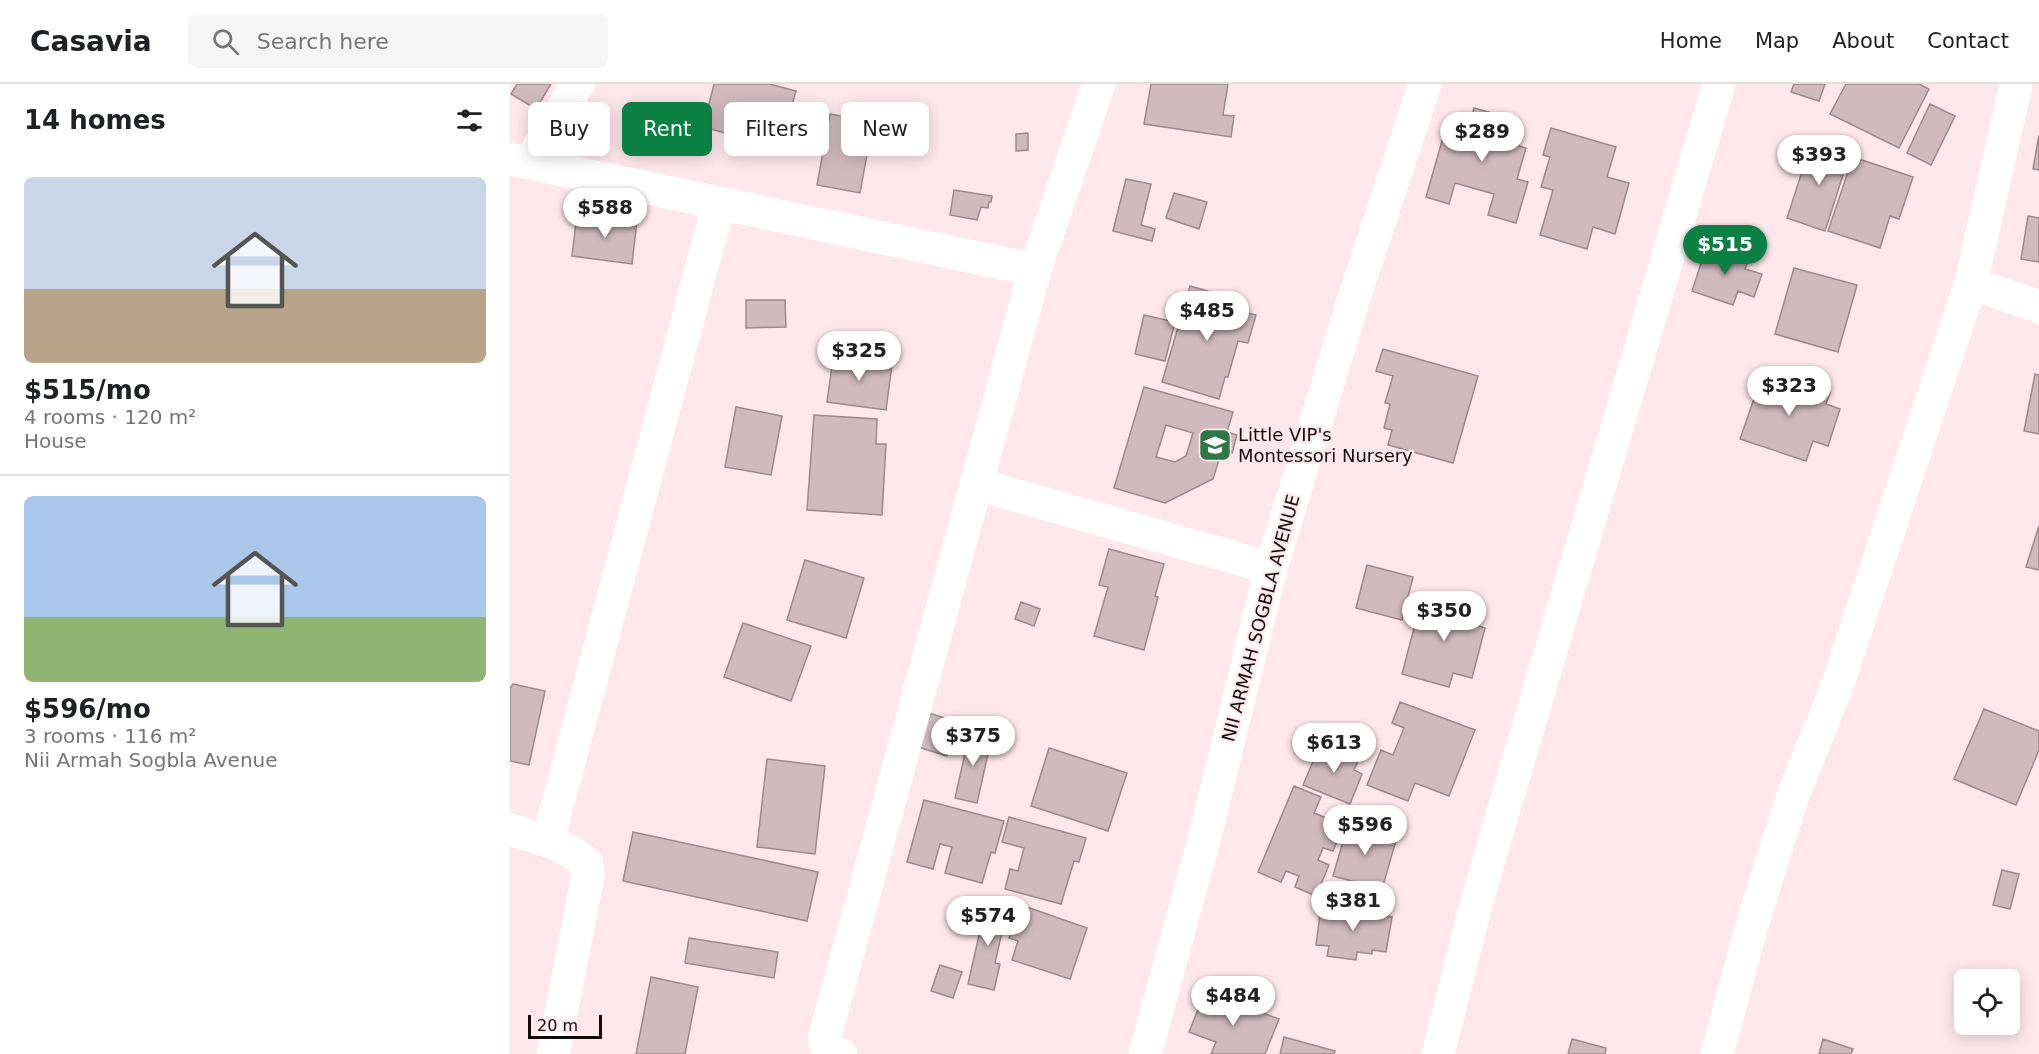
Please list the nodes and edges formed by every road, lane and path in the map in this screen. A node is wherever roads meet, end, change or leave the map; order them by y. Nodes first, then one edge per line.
1 (578, 84) edge
2 (1100, 84) edge
3 (1425, 84) edge
4 (1719, 84) edge
5 (2016, 84) edge
6 (519, 161) edge
7 (719, 203) junction
8 (1035, 270) junction
9 (1971, 283) junction
10 (2039, 307) edge
11 (976, 484) junction
12 (1271, 568) junction
13 (510, 830) edge
14 (548, 840) junction
15 (553, 1054) edge
16 (841, 1054) edge
17 (1145, 1054) edge
18 (1438, 1054) edge
19 (1717, 1054) edge

1 - 6 street
2 - 8 street
3 - 12 street, NII ARMAH SOGBLA AVENUE
4 - 18 street
5 - 9 street
6 - 7 street
7 - 8 street
7 - 14 street
8 - 11 street
9 - 10 street
9 - 19 street
11 - 12 street
11 - 16 street
12 - 17 street, NII ARMAH SOGBLA AVENUE
13 - 14 street
14 - 15 street

